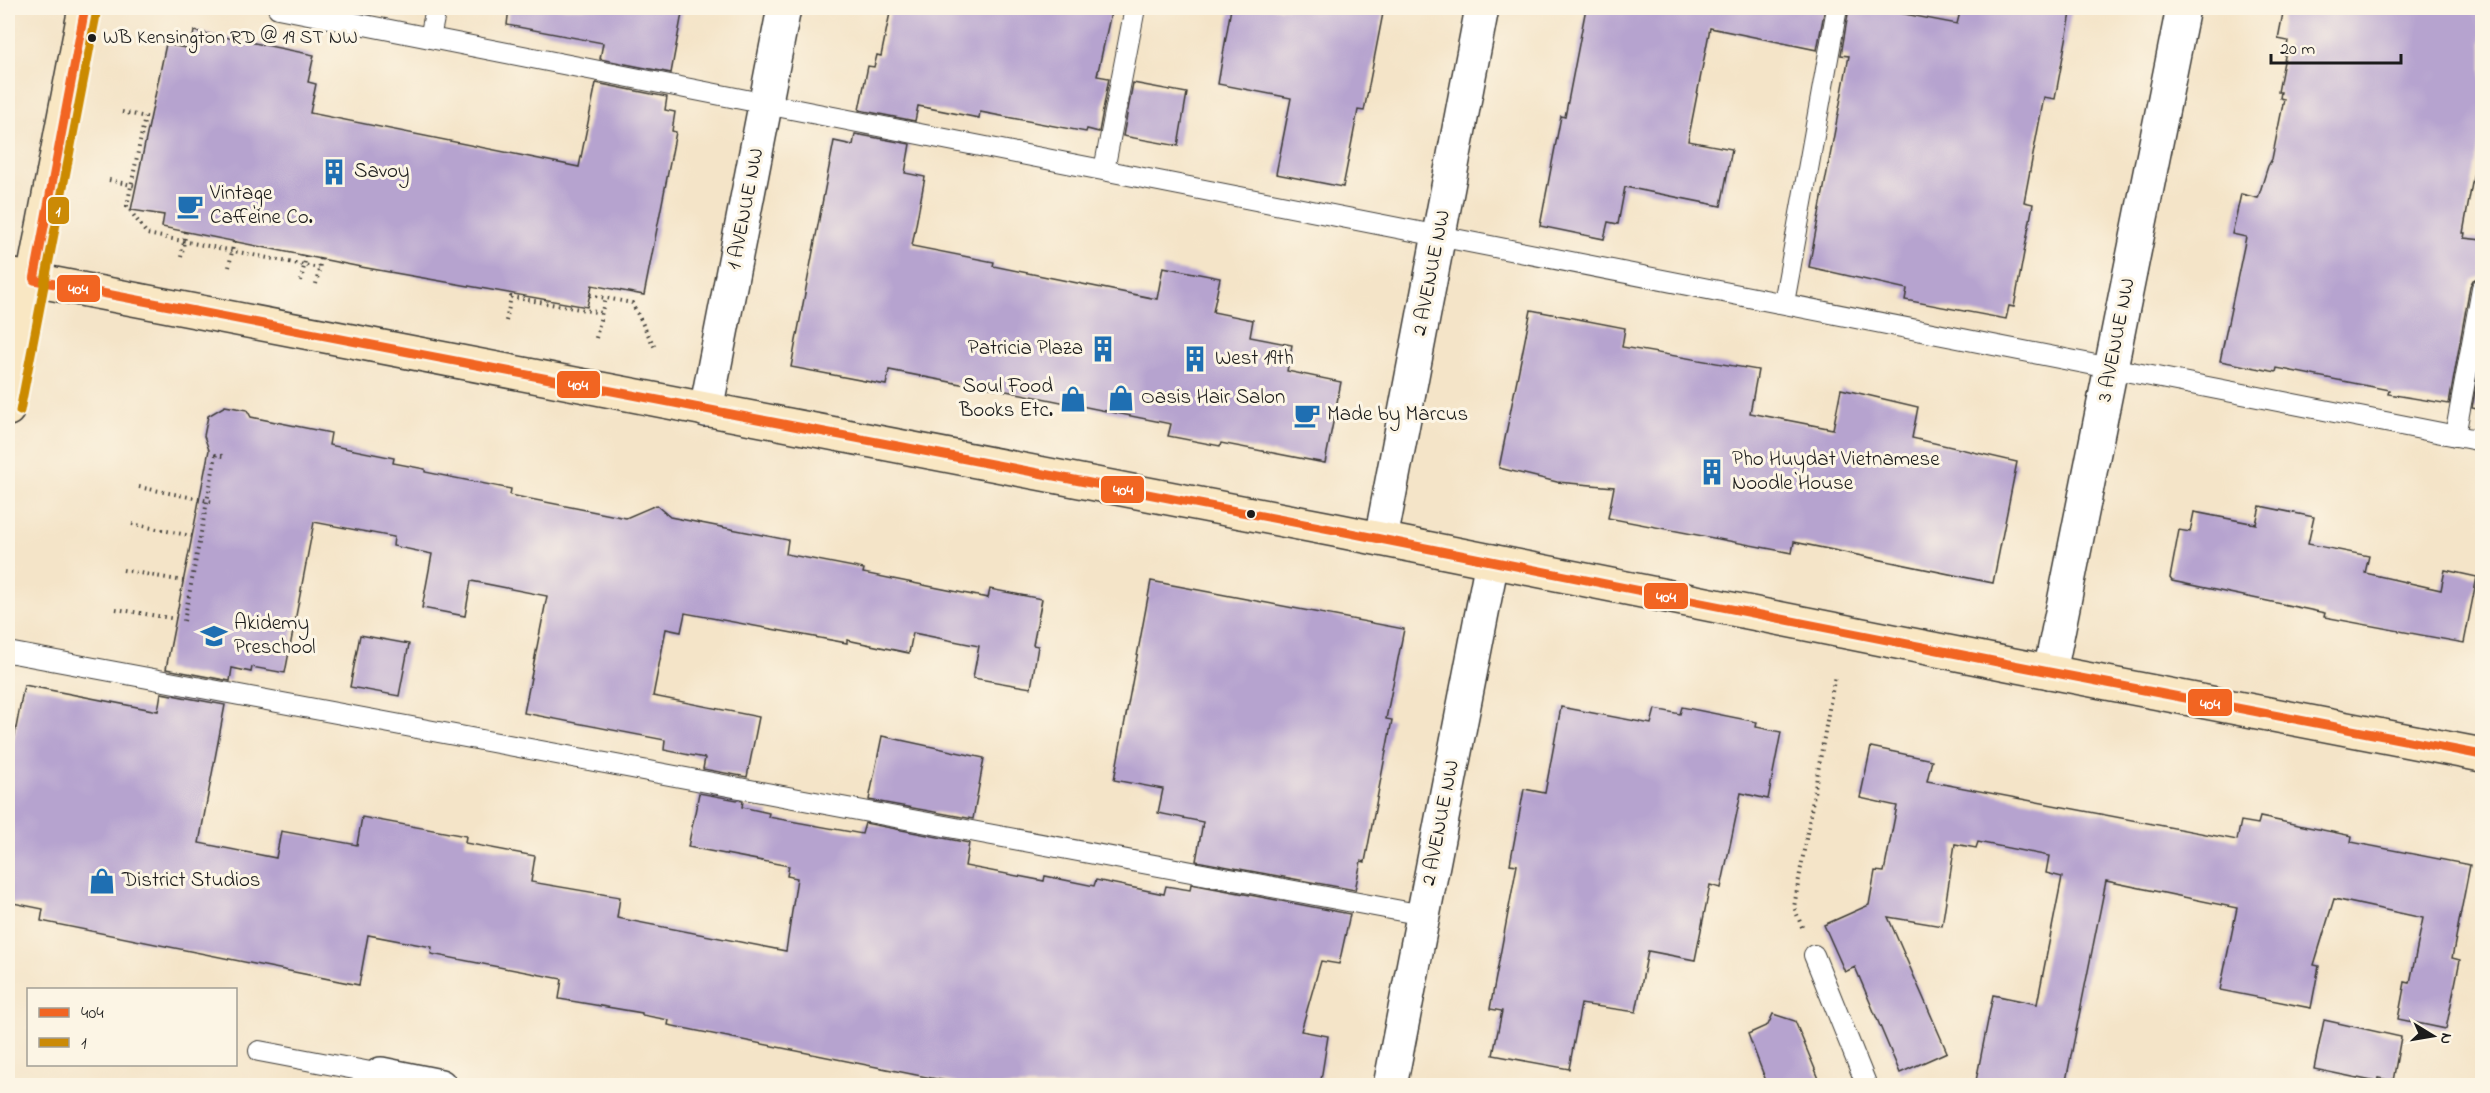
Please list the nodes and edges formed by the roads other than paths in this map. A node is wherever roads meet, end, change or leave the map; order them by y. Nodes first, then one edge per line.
1 (85, 8) edge
2 (278, 8) edge
3 (436, 8) edge
4 (784, 8) edge
5 (1135, 8) edge
6 (1482, 8) edge
7 (1837, 8) edge
8 (2182, 8) edge
9 (430, 38) junction
10 (766, 103) junction
11 (1104, 170) junction
12 (1439, 236) junction
13 (21, 278) edge
14 (2482, 288) edge
15 (1784, 303) junction
16 (2111, 368) junction
17 (8, 409) edge
18 (706, 410) junction
19 (2455, 436) junction
20 (2482, 441) edge
21 (1381, 539) junction
22 (1492, 561) junction
23 (8, 652) edge
24 (2050, 672) junction
25 (2482, 755) edge
26 (1423, 915) junction
27 (1814, 955) road end
28 (259, 1051) dead end
29 (381, 1074) joint
30 (440, 1086) edge
31 (1390, 1086) edge
32 (1867, 1086) edge

1 - 13 street
2 - 9 lane
3 - 9 lane
4 - 10 street, 1 AVENUE NW
5 - 11 lane
6 - 12 street, 2 AVENUE NW
7 - 15 lane
8 - 16 street, 3 AVENUE NW
9 - 10 lane
10 - 11 lane
10 - 18 street, 1 AVENUE NW
11 - 12 lane
12 - 15 lane
12 - 21 street, 2 AVENUE NW
13 - 17 street
13 - 18 street
14 - 19 lane
15 - 16 lane
16 - 19 lane
16 - 24 street, 3 AVENUE NW
18 - 21 street
19 - 20 lane
21 - 22 street
22 - 24 street
22 - 26 street, 2 AVENUE NW
23 - 26 lane
24 - 25 street
26 - 31 street, 2 AVENUE NW
27 - 32 lane
28 - 29 lane
29 - 30 street

